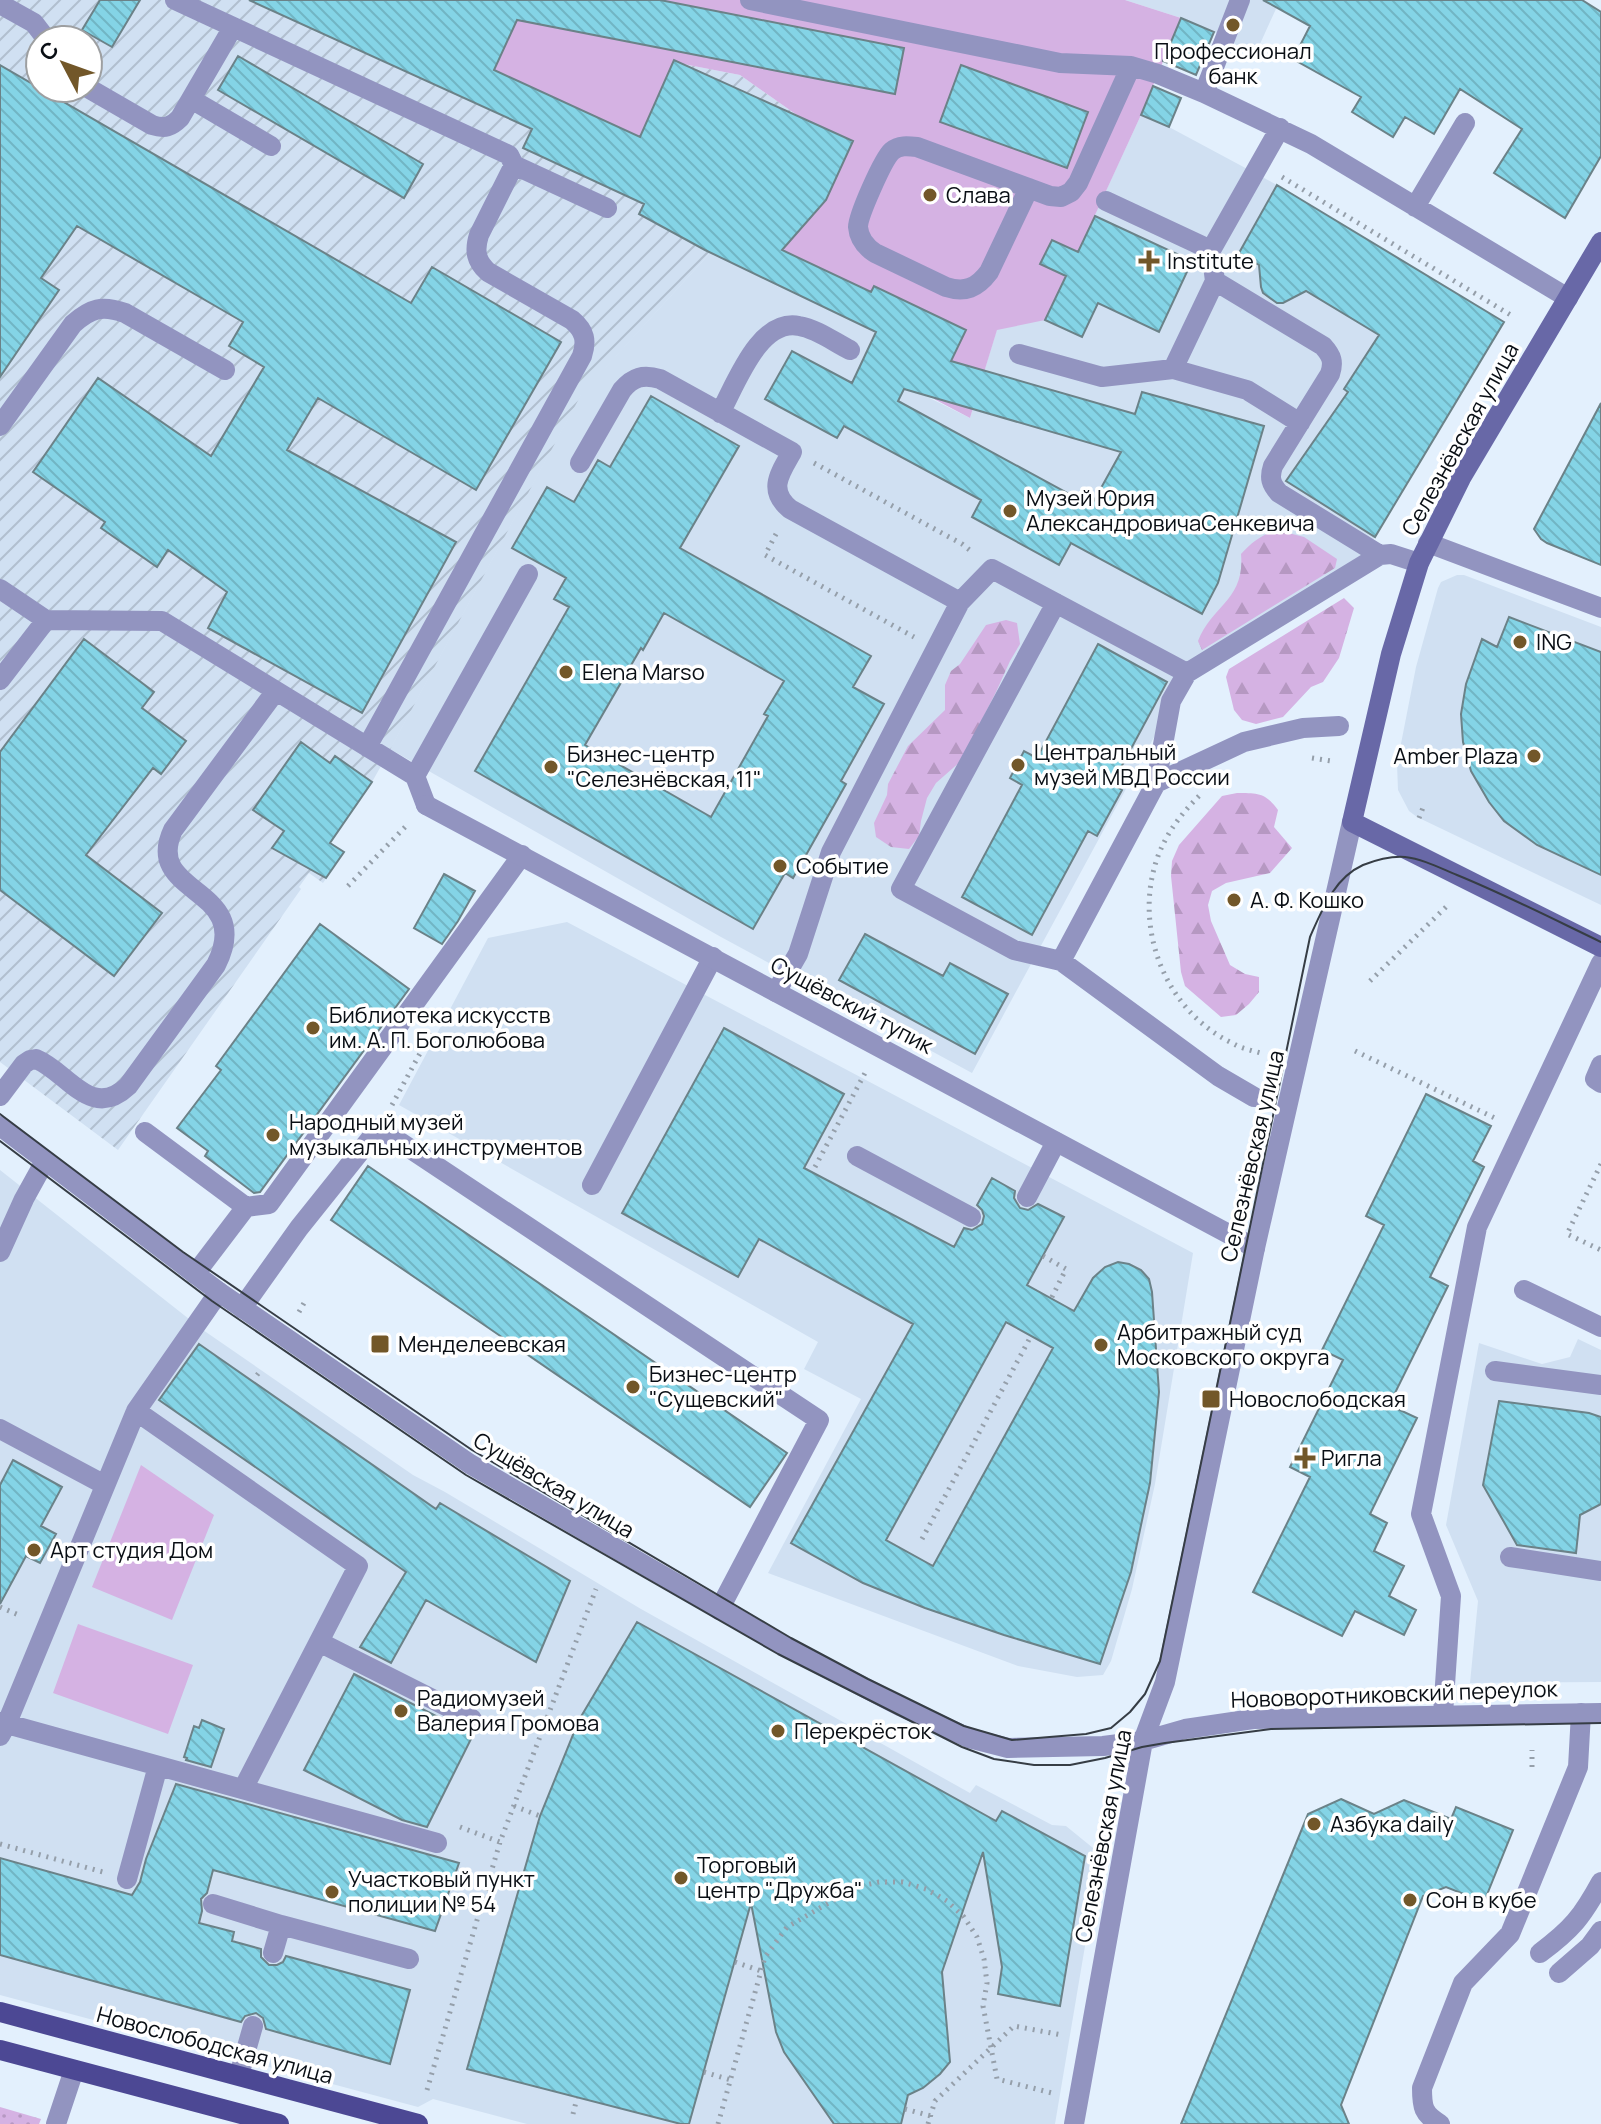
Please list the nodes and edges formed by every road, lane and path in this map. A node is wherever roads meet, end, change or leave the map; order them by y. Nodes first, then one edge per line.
1 (175, 0) edge
2 (750, 0) edge
3 (1240, 0) edge
4 (0, 4) edge
5 (35, 24) edge
6 (233, 27) junction
7 (1131, 66) junction
8 (1204, 93) junction
9 (104, 97) edge
10 (191, 99) junction
11 (1465, 123) dead end
12 (1280, 128) junction
13 (271, 146) dead end
14 (1260, 164) junction
15 (514, 165) junction
16 (1029, 188) junction
17 (1106, 201) dead end
18 (1415, 207) junction
19 (607, 208) dead end
20 (1601, 242) edge
21 (1211, 250) junction
22 (1215, 281) junction
23 (1568, 298) junction
24 (1514, 317) dead end
25 (850, 350) dead end
26 (1019, 354) dead end
27 (1173, 369) junction
28 (225, 370) dead end
29 (720, 413) junction
30 (1300, 423) junction
31 (0, 426) edge
32 (792, 452) junction
33 (580, 463) dead end
34 (790, 509) junction
35 (1428, 543) junction
36 (1380, 555) junction
37 (1419, 563) junction
38 (992, 569) junction
39 (528, 574) dead end
40 (0, 589) edge
41 (960, 602) junction
42 (1056, 603) junction
43 (1601, 608) edge
44 (46, 620) junction
45 (935, 649) junction
46 (1187, 673) junction
47 (0, 680) edge
48 (275, 692) junction
49 (1339, 726) dead end
50 (367, 747) junction
51 (1300, 758) dead end
52 (1331, 761) dead end
53 (415, 776) junction
54 (1156, 783) junction
55 (1206, 789) dead end
56 (426, 805) junction
57 (1424, 805) dead end
58 (1419, 818) dead end
59 (1352, 822) junction
60 (831, 852) junction
61 (522, 855) junction
62 (348, 886) dead end
63 (901, 889) junction
64 (1448, 905) dead end
65 (1601, 947) edge
66 (713, 957) junction
67 (1061, 961) junction
68 (1601, 963) edge
69 (1370, 981) dead end
70 (776, 992) junction
71 (1355, 1051) dead end
72 (1264, 1054) dead end
73 (1601, 1065) edge
74 (865, 1073) dead end
75 (1601, 1083) edge
76 (0, 1096) edge
77 (1254, 1097) dead end
78 (1498, 1120) dead end
79 (0, 1126) edge
80 (145, 1132) dead end
81 (1056, 1142) junction
82 (857, 1156) dead end
83 (45, 1161) junction
84 (1601, 1164) edge
85 (815, 1167) dead end
86 (592, 1185) dead end
87 (1027, 1197) dead end
88 (246, 1207) junction
89 (971, 1217) dead end
90 (1255, 1248) junction
91 (1601, 1250) edge
92 (0, 1252) edge
93 (1043, 1256) dead end
94 (195, 1274) junction
95 (1524, 1290) dead end
96 (219, 1292) junction
97 (1051, 1299) dead end
98 (304, 1303) dead end
99 (242, 1308) junction
100 (299, 1312) dead end
101 (1601, 1327) edge
102 (1031, 1336) dead end
103 (1495, 1371) dead end
104 (1601, 1385) edge
105 (136, 1411) junction
106 (0, 1429) edge
107 (105, 1485) junction
108 (922, 1539) dead end
109 (1510, 1557) dead end
110 (1601, 1571) edge
111 (596, 1589) dead end
112 (719, 1610) junction
113 (319, 1642) junction
114 (1591, 1713) edge
115 (1443, 1714) junction
116 (472, 1719) dead end
117 (2, 1727) edge
118 (1143, 1741) junction
119 (1532, 1750) dead end
120 (158, 1766) junction
121 (1532, 1767) dead end
122 (243, 1789) junction
123 (514, 1806) junction
124 (540, 1816) dead end
125 (437, 1843) dead end
126 (0, 1844) edge
127 (127, 1879) joint
128 (1601, 1882) edge
129 (213, 1904) dead end
130 (281, 1925) junction
131 (1601, 1931) edge
132 (273, 1953) dead end
133 (1540, 1953) dead end
134 (409, 1959) dead end
135 (735, 1962) dead end
136 (761, 1971) junction
137 (1559, 1973) dead end
138 (0, 2012) edge
139 (253, 2026) dead end
140 (1062, 2035) dead end
141 (991, 2048) junction
142 (0, 2050) edge
143 (74, 2070) junction
144 (704, 2072) dead end
145 (239, 2075) junction
146 (731, 2080) junction
147 (427, 2090) dead end
148 (1053, 2093) dead end
149 (577, 2098) dead end
150 (905, 2109) dead end
151 (573, 2114) dead end
152 (931, 2116) junction
153 (56, 2124) edge
154 (279, 2124) edge
155 (418, 2124) edge
156 (718, 2124) edge
157 (928, 2124) edge
158 (1074, 2124) edge
159 (1440, 2124) edge

1 - 6 street
2 - 7 street
3 - 8 street
4 - 5 street
6 - 10 street
6 - 15 street
7 - 8 street
7 - 16 street
8 - 12 street
9 - 10 street
10 - 13 street
11 - 18 street
12 - 14 street
12 - 18 street
14 - 21 street
14 - 24 path
15 - 19 street
15 - 50 street
16 - 16 street
17 - 21 street
18 - 23 street
20 - 23 main road, Селезнёвская улица
21 - 22 street
22 - 27 street
22 - 30 street
23 - 35 main road, Селезнёвская улица
25 - 29 street
26 - 27 street
27 - 30 street
28 - 31 street
29 - 32 street
29 - 33 street
30 - 36 street
32 - 34 street
32 - 38 path
34 - 41 street
34 - 45 path
35 - 37 main road, Селезнёвская улица
35 - 43 street
36 - 37 street
36 - 46 street
37 - 59 main road, Селезнёвская улица
38 - 41 street
38 - 42 street
39 - 53 street
40 - 44 street
41 - 45 street
42 - 46 street
42 - 63 street
44 - 47 street
44 - 48 street
45 - 60 street
46 - 54 street
48 - 50 street
48 - 76 street
49 - 54 street
50 - 53 street
51 - 52 path
53 - 56 street
54 - 67 street
55 - 72 path
56 - 61 street, Сущёвский тупик
56 - 62 path
57 - 58 path
59 - 65 main road
59 - 90 street, Селезнёвская улица
60 - 63 path
60 - 70 street
61 - 66 street, Сущёвский тупик
61 - 88 street
63 - 67 street
64 - 69 path
66 - 70 street, Сущёвский тупик
66 - 86 street
67 - 77 street
68 - 115 street
70 - 81 street, Сущёвский тупик
71 - 78 path
73 - 75 street
74 - 85 path
79 - 83 street, Сущёвская улица
80 - 88 street
81 - 87 street
81 - 90 street, Сущёвский тупик
82 - 89 street
83 - 92 street
83 - 94 street, Сущёвская улица
84 - 91 path
88 - 94 street
90 - 118 street, Селезнёвская улица
93 - 97 path
94 - 96 street, Сущёвская улица
95 - 101 street
96 - 99 street, Сущёвская улица
96 - 105 street
98 - 100 path
99 - 112 street, Сущёвская улица
99 - 112 street
102 - 108 path
103 - 104 street
105 - 107 street
105 - 113 street
106 - 107 street
107 - 117 street
109 - 110 street
111 - 123 path
112 - 118 street, Сущёвская улица
113 - 116 street
113 - 122 street
114 - 115 street, Нововоротниковский переулок
114 - 159 street
115 - 118 street, Нововоротниковский переулок
117 - 120 street
118 - 158 street, Селезнёвская улица
119 - 121 path
120 - 122 street
120 - 127 street
122 - 125 street
123 - 124 path
123 - 147 path
126 - 127 path
128 - 133 street
129 - 130 street
130 - 132 street
130 - 134 street
131 - 137 street
135 - 136 path
136 - 141 path
136 - 146 path
138 - 145 main road, Новослободская улица
139 - 145 street
140 - 141 path
141 - 148 path
141 - 152 path
142 - 143 main road
143 - 153 street
143 - 154 main road
144 - 146 path
145 - 155 main road, Новослободская улица
146 - 156 path
149 - 151 path
150 - 152 path
152 - 157 path

